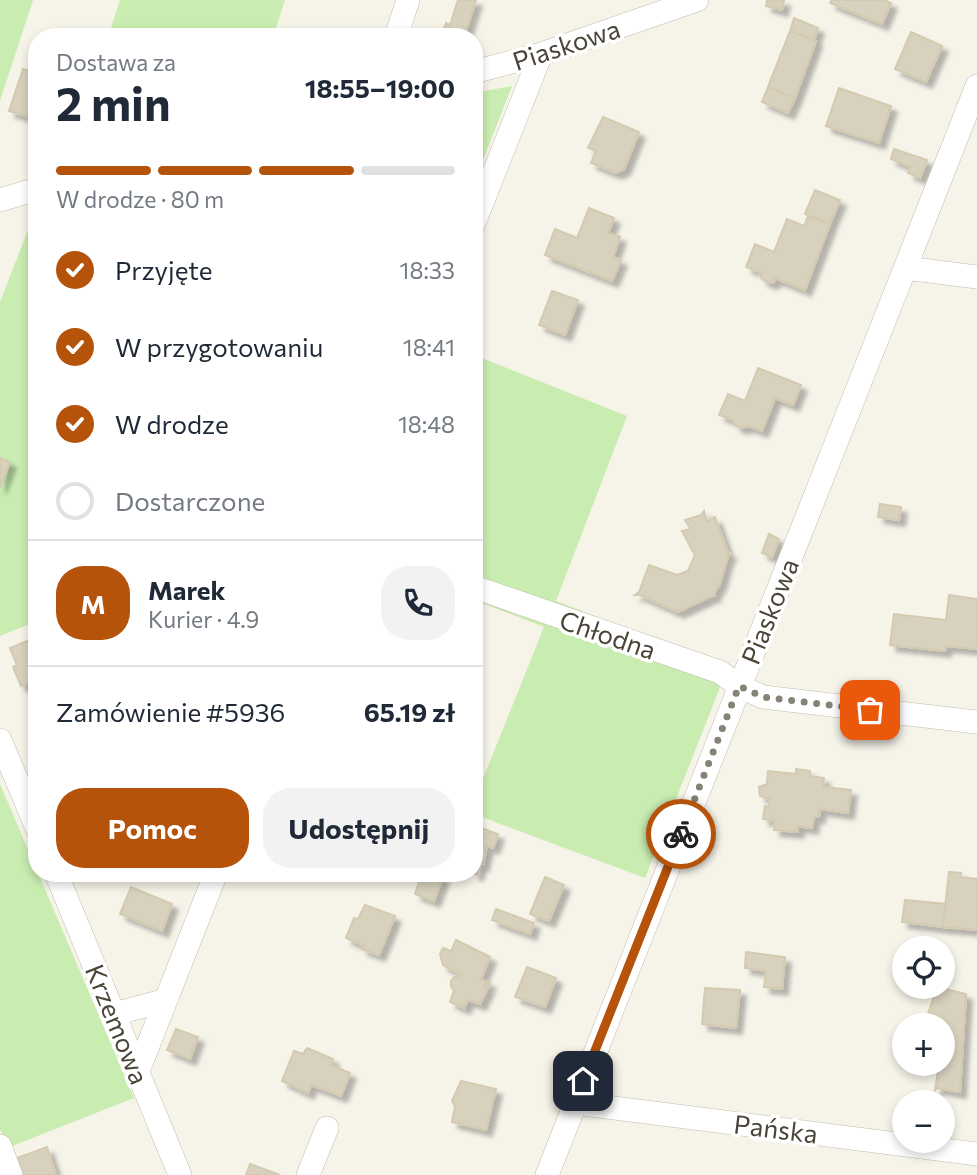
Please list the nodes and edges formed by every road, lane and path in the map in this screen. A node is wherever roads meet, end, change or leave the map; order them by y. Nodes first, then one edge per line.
1 (408, 0) edge
2 (697, 0) edge
3 (669, 5) edge
4 (399, 28) edge
5 (541, 54) junction
6 (483, 70) edge
7 (977, 86) edge
8 (28, 192) edge
9 (0, 200) edge
10 (483, 200) edge
11 (906, 268) junction
12 (977, 277) edge
13 (483, 590) edge
14 (739, 686) junction
15 (977, 722) edge
16 (0, 740) edge
17 (28, 807) edge
18 (60, 882) edge
19 (212, 882) edge
20 (166, 1000) junction
21 (114, 1014) junction
22 (138, 1071) junction
23 (575, 1103) junction
24 (327, 1128) dead end
25 (0, 1146) edge
26 (977, 1154) edge
27 (11, 1175) edge
28 (180, 1175) edge
29 (308, 1175) edge
30 (547, 1175) edge

1 - 4 street
2 - 3 street, Piaskowa
3 - 5 street, Piaskowa
5 - 6 street, Piaskowa
5 - 10 street
7 - 11 street, Piaskowa
8 - 9 street
11 - 12 street
11 - 14 street, Piaskowa
13 - 14 street, Chłodna
14 - 15 street, Chłodna
14 - 23 street, Piaskowa
16 - 17 street
18 - 21 street, Krzemowa
19 - 20 street
20 - 21 street
20 - 22 street
21 - 22 street, Krzemowa
22 - 28 street, Krzemowa
23 - 26 street, Pańska
23 - 30 street, Piaskowa
24 - 29 street
25 - 27 street

